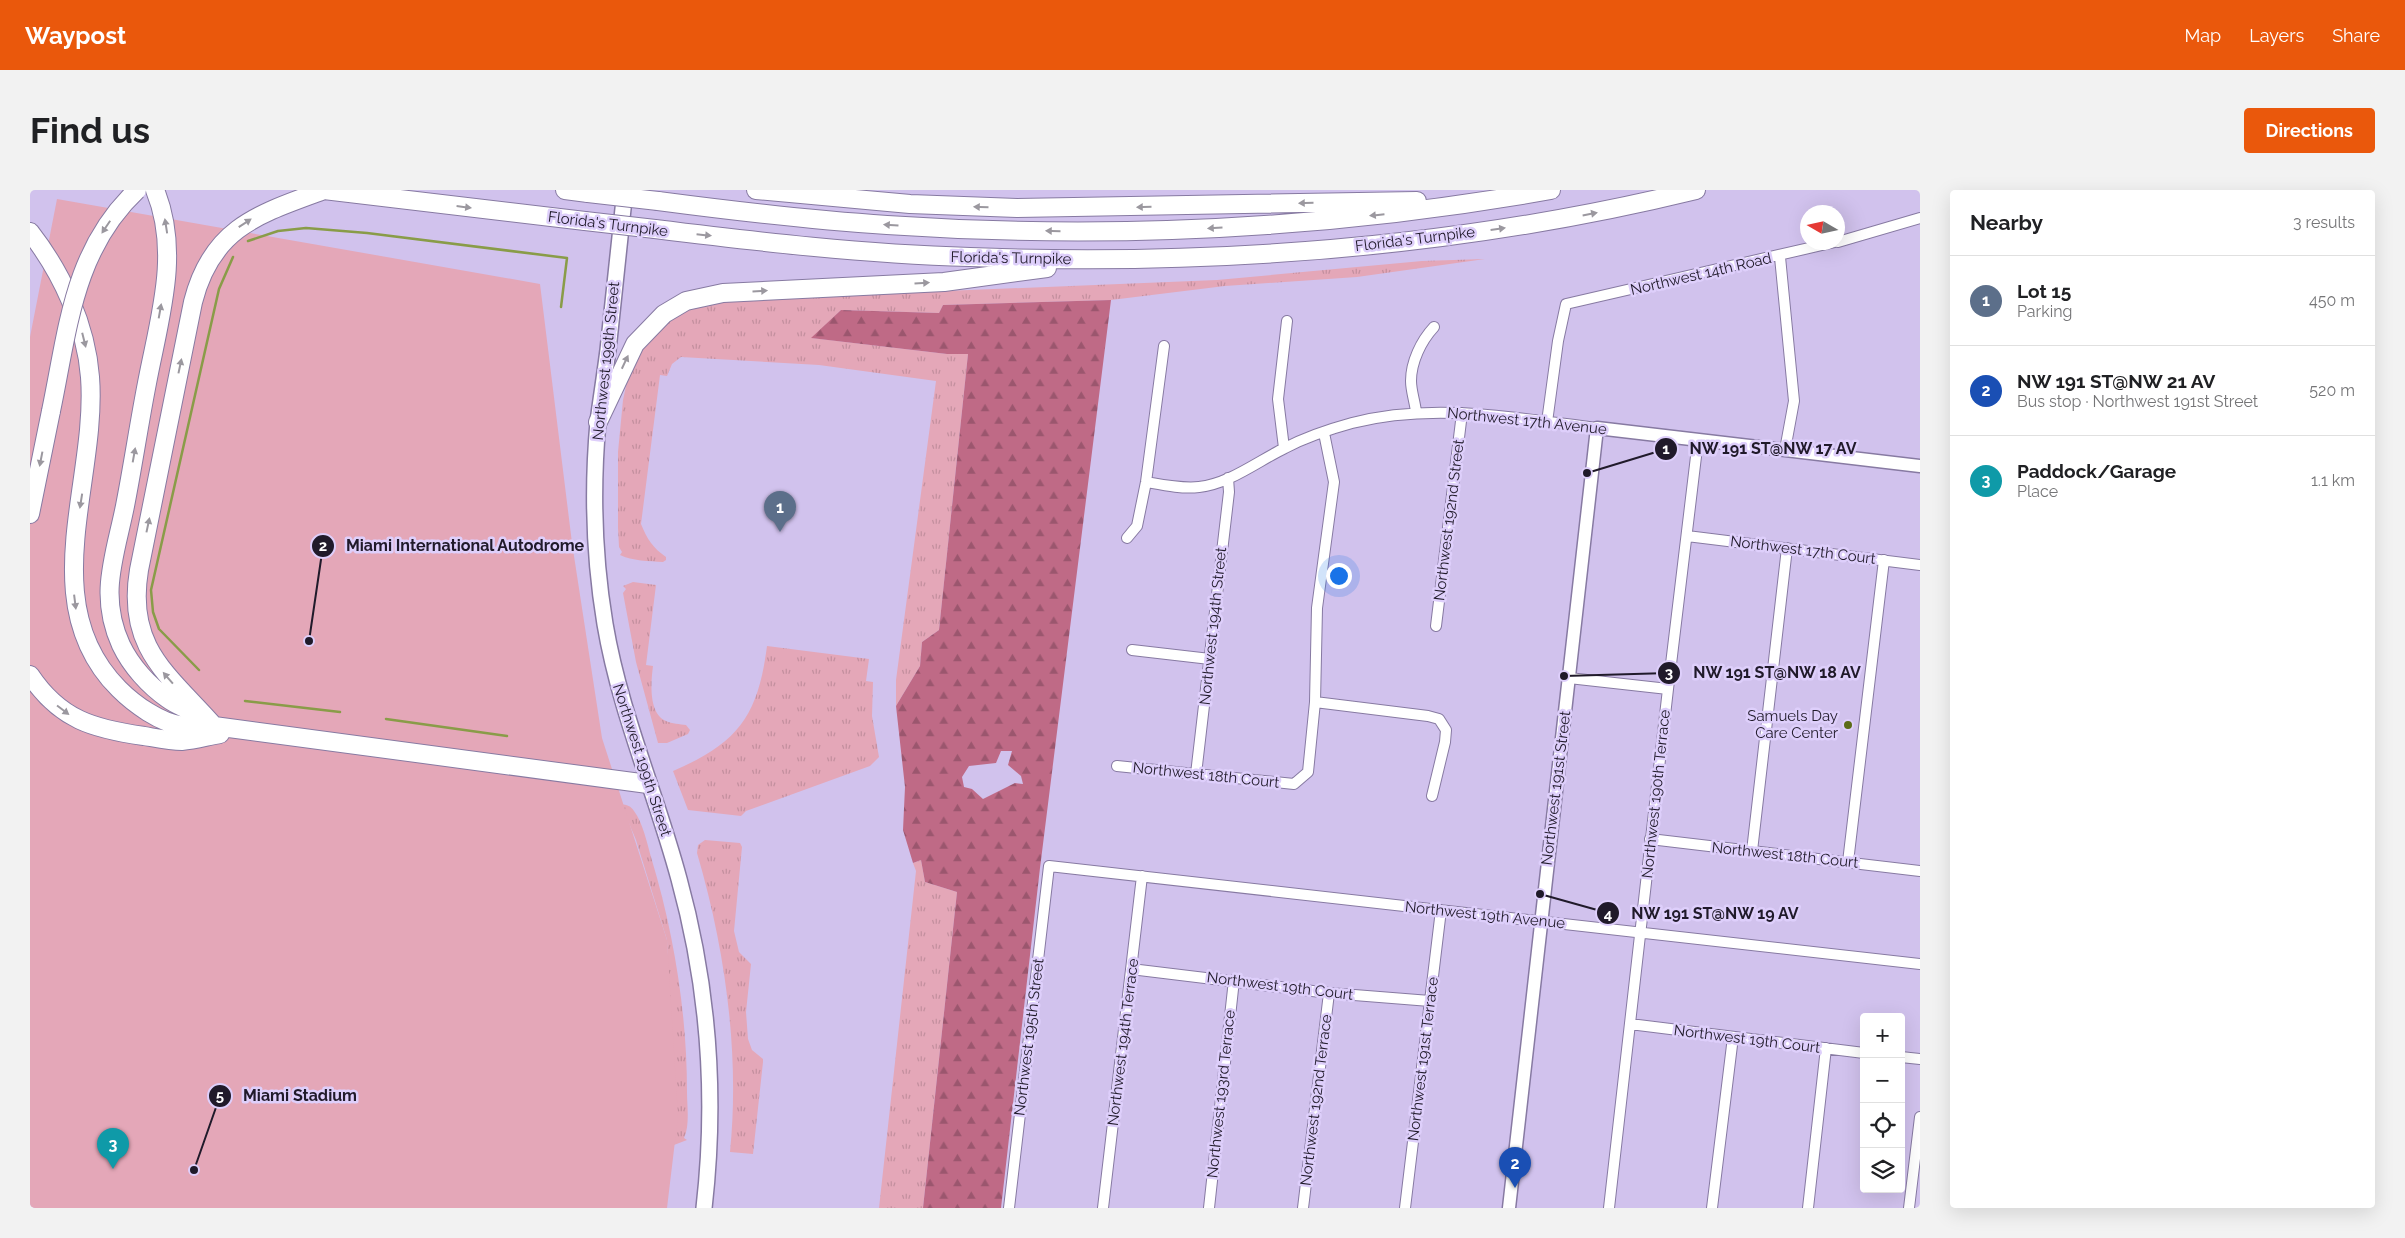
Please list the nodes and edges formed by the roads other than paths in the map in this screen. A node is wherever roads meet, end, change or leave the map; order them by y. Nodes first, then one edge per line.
1 (137, 190) edge
2 (155, 190) edge
3 (324, 190) edge
4 (565, 190) edge
5 (625, 190) edge
6 (756, 190) edge
7 (1551, 190) edge
8 (1696, 190) edge
9 (1495, 200) junction
10 (1920, 218) edge
11 (30, 232) edge
12 (1845, 239) edge
13 (1804, 250) edge
14 (1780, 256) junction
15 (1109, 260) junction
16 (1287, 321) dead end
17 (1434, 327) dead end
18 (1164, 346) dead end
19 (1416, 412) junction
20 (1462, 413) junction
21 (598, 422) junction
22 (1547, 422) junction
23 (1597, 428) junction
24 (1324, 433) junction
25 (1698, 440) junction
26 (1284, 448) junction
27 (1786, 450) junction
28 (1920, 466) edge
29 (1228, 478) junction
30 (1146, 482) junction
31 (30, 514) edge
32 (1686, 536) junction
33 (1127, 538) dead end
34 (1787, 548) junction
35 (1884, 560) junction
36 (1920, 564) edge
37 (1436, 626) dead end
38 (1132, 650) dead end
39 (1210, 659) junction
40 (30, 675) edge
41 (1569, 678) junction
42 (1668, 689) junction
43 (1315, 702) junction
44 (214, 726) junction
45 (241, 731) junction
46 (1117, 766) dead end
47 (1196, 774) junction
48 (648, 784) junction
49 (1432, 796) dead end
50 (1650, 839) junction
51 (1752, 851) junction
52 (1848, 862) junction
53 (1049, 866) joint
54 (1920, 871) edge
55 (1142, 876) junction
56 (1441, 910) junction
57 (1540, 921) junction
58 (1640, 932) junction
59 (1920, 964) edge
60 (1131, 969) junction
61 (1234, 980) junction
62 (1329, 993) junction
63 (1430, 1001) junction
64 (1630, 1024) junction
65 (1733, 1038) junction
66 (1826, 1048) junction
67 (1860, 1052) edge
68 (1905, 1057) edge
69 (1920, 1059) edge
70 (1920, 1117) edge
71 (704, 1208) edge
72 (1009, 1208) edge
73 (1103, 1208) edge
74 (1209, 1208) edge
75 (1303, 1208) edge
76 (1405, 1208) edge
77 (1509, 1208) edge
78 (1609, 1208) edge
79 (1712, 1208) edge
80 (1808, 1208) edge
81 (1909, 1208) edge

1 -> 31 highway, bridge
44 -> 2 highway
3 -> 15 highway, Florida's Turnpike, bridge
44 -> 3 highway
9 -> 4 highway, Florida's Turnpike, bridge
5 - 21 main road, Northwest 199th Street
9 -> 6 highway
7 - 9 highway, Florida's Turnpike
15 -> 8 highway, Florida's Turnpike
10 - 12 street, Northwest 14th Road
11 -> 44 highway
13 - 14 street, Northwest 14th Road
14 - 22 street, Northwest 14th Road
14 - 27 street
21 -> 15 highway
16 - 26 street
17 - 19 street
18 - 30 street
19 - 20 street, Northwest 17th Avenue
19 - 24 street, Northwest 17th Avenue
20 - 22 street, Northwest 17th Avenue
20 - 37 street, Northwest 192nd Street
21 - 48 main road, Northwest 199th Street
22 - 23 street, Northwest 17th Avenue
23 - 25 street, Northwest 17th Avenue
23 - 41 street, Northwest 191st Street
24 - 26 street, Northwest 17th Avenue
24 - 43 street
25 - 27 street, Northwest 17th Avenue
25 - 32 street, Northwest 190th Terrace
26 - 29 street, Northwest 17th Avenue
27 - 28 street, Northwest 17th Avenue
29 - 30 street, Northwest 17th Avenue
29 - 39 street, Northwest 194th Street
30 - 33 street
32 - 34 street, Northwest 17th Court
32 - 42 street, Northwest 190th Terrace
34 - 35 street, Northwest 17th Court
34 - 51 street
35 - 36 street, Northwest 17th Court
35 - 52 street
38 - 39 street
39 - 47 street, Northwest 194th Street
40 -> 45 highway
41 - 42 street
41 - 57 street, Northwest 191st Street
42 - 50 street, Northwest 190th Terrace
43 - 47 street, Northwest 18th Court
43 - 49 street
44 - 45 highway
45 - 48 highway
46 - 47 street, Northwest 18th Court
48 - 71 main road, Northwest 199th Street
50 - 51 street, Northwest 18th Court
50 - 58 street, Northwest 190th Terrace
51 - 52 street, Northwest 18th Court
52 - 54 street, Northwest 18th Court
53 - 55 street, Northwest 19th Avenue
53 - 72 street, Northwest 195th Street
55 - 56 street, Northwest 19th Avenue
55 - 60 street, Northwest 194th Terrace
56 - 57 street, Northwest 19th Avenue
56 - 63 street, Northwest 191st Terrace
57 - 58 street, Northwest 19th Avenue
57 - 77 street, Northwest 191st Street
58 - 59 street, Northwest 19th Avenue
58 - 64 street, Northwest 190th Terrace
60 - 61 street, Northwest 19th Court
60 - 73 street, Northwest 194th Terrace
61 - 62 street, Northwest 19th Court
61 - 74 street, Northwest 193rd Terrace
62 - 63 street, Northwest 19th Court
62 - 75 street, Northwest 192nd Terrace
63 - 76 street, Northwest 191st Terrace
64 - 65 street, Northwest 19th Court
64 - 78 street, Northwest 190th Terrace
65 - 66 street, Northwest 19th Court
65 - 79 street
66 - 67 street, Northwest 19th Court
66 - 80 street
68 - 69 street
70 - 81 street

